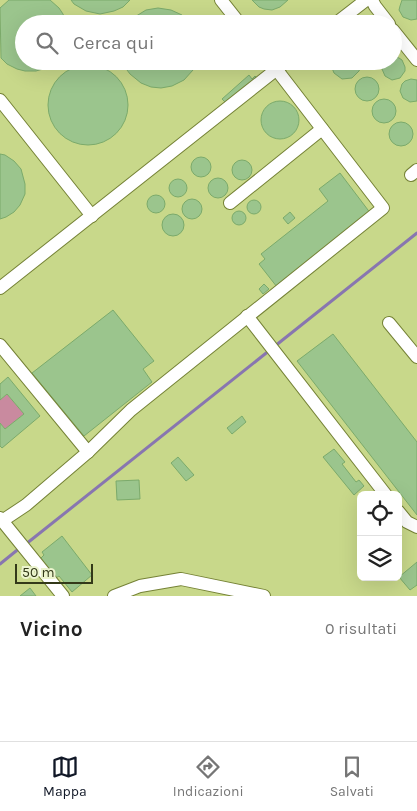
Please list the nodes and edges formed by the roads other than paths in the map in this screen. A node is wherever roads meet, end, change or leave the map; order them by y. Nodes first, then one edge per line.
1 (221, 0) edge
2 (366, 0) edge
3 (372, 0) edge
4 (233, 15) edge
5 (347, 15) edge
6 (381, 15) edge
7 (402, 41) edge
8 (417, 60) edge
9 (267, 70) edge
10 (277, 70) edge
11 (0, 100) edge
12 (322, 129) junction
13 (230, 203) dead end
14 (92, 216) junction
15 (0, 288) edge
16 (248, 316) junction
17 (389, 323) dead end
18 (0, 345) edge
19 (417, 357) edge
20 (88, 452) junction
21 (383, 491) edge
22 (402, 516) edge
23 (4, 525) edge
24 (417, 527) edge
25 (63, 596) edge
26 (114, 596) edge
27 (264, 596) edge

1 - 4 street
2 - 5 street
3 - 6 street
7 - 8 street
9 - 14 street
10 - 12 street
11 - 14 street
12 - 13 street
12 - 16 street
14 - 15 street
16 - 20 street
16 - 21 street
17 - 19 street
18 - 20 street
20 - 23 street
22 - 24 street
23 - 25 street
26 - 27 street

